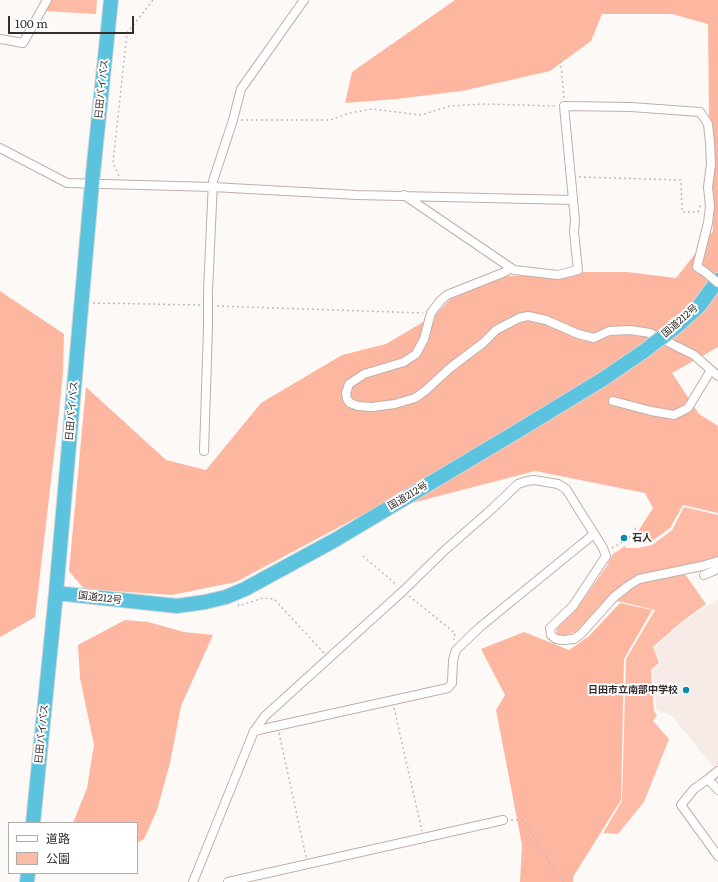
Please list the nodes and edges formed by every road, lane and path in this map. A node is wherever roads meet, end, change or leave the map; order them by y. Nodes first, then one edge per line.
1 (47, 0) edge
2 (111, 0) edge
3 (153, 0) edge
4 (304, 0) edge
5 (0, 39) edge
6 (560, 56) dead end
7 (564, 106) junction
8 (234, 120) junction
9 (0, 148) edge
10 (571, 177) junction
11 (92, 183) junction
12 (124, 184) junction
13 (213, 187) junction
14 (708, 187) junction
15 (404, 195) junction
16 (572, 200) junction
17 (510, 268) junction
18 (718, 282) edge
19 (81, 303) junction
20 (208, 305) junction
21 (431, 313) junction
22 (711, 370) junction
23 (718, 376) edge
24 (613, 401) dead end
25 (204, 451) dead end
26 (638, 525) dead end
27 (594, 534) junction
28 (363, 556) dead end
29 (606, 556) junction
30 (718, 561) edge
31 (718, 569) edge
32 (704, 575) dead end
33 (403, 591) junction
34 (56, 593) junction
35 (236, 602) dead end
36 (453, 642) dead end
37 (328, 659) junction
38 (392, 700) junction
39 (277, 726) junction
40 (254, 731) junction
41 (718, 771) edge
42 (708, 779) junction
43 (718, 790) edge
44 (503, 820) joint
45 (33, 822) edge
46 (424, 838) junction
47 (718, 856) edge
48 (308, 864) junction
49 (192, 882) edge
50 (228, 882) edge
51 (563, 882) edge

1 - 5 street
2 - 11 highway, 日田バイパス
3 - 12 path
4 - 8 street
6 - 7 path
7 - 8 path
7 - 10 street
7 - 14 street
8 - 13 street
9 - 11 street
10 - 14 path
10 - 16 street
11 - 12 street
11 - 19 highway, 日田バイパス
12 - 13 street
13 - 15 street
13 - 20 street
14 - 18 street, bridge
15 - 16 street
15 - 17 street
16 - 17 street
17 - 21 street
18 - 34 highway, 国道212号, bridge
19 - 20 path
19 - 34 highway, 日田バイパス
20 - 21 path
20 - 25 street
21 - 22 street
22 - 23 street
22 - 24 street
26 - 29 path
27 - 29 street
27 - 33 street
27 - 38 street
28 - 33 path
29 - 30 street
31 - 32 street
33 - 36 path
33 - 37 street
34 - 45 highway, 日田バイパス
35 - 37 path
37 - 40 street
38 - 39 street
38 - 46 path
39 - 40 street
39 - 48 path
40 - 49 street
41 - 42 street
42 - 43 street
42 - 47 street
44 - 46 street
44 - 51 path
46 - 48 street
48 - 50 street

